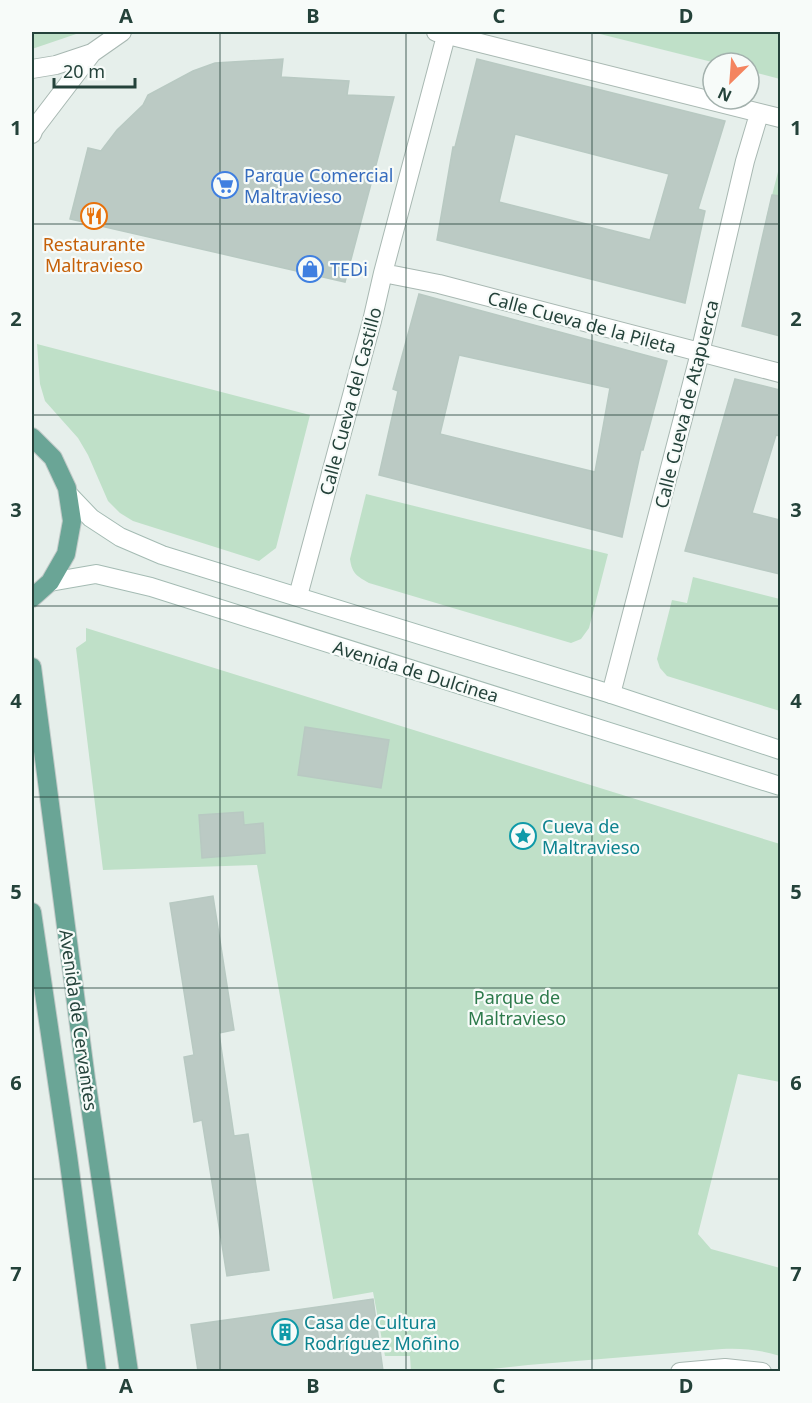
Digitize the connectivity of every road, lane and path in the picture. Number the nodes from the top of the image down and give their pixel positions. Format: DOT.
graph roads {
  1 [pos="122,32"];
  2 [pos="443,33"];
  3 [pos="92,53"];
  4 [pos="32,69"];
  5 [pos="759,114"];
  6 [pos="780,118"];
  7 [pos="32,134"];
  8 [pos="383,273"];
  9 [pos="700,353"];
  10 [pos="780,373"];
  11 [pos="32,437"];
  12 [pos="69,495"];
  13 [pos="50,582"];
  14 [pos="298,596"];
  15 [pos="32,598"];
  16 [pos="32,667"];
  17 [pos="611,694"];
  18 [pos="780,750"];
  19 [pos="780,786"];
  20 [pos="32,912"];
  21 [pos="97,1371"];
  22 [pos="129,1371"];
  23 [pos="680,1371"];
  24 [pos="762,1371"];
  1 -- 3 [label="street"];
  2 -- 5 [label="street"];
  2 -- 8 [label="street, Calle Cueva del Castillo"];
  3 -- 4 [label="street"];
  3 -- 7 [label="street"];
  5 -- 6 [label="street"];
  5 -- 9 [label="street, Calle Cueva de Atapuerca"];
  8 -- 9 [label="street, Calle Cueva de la Pileta"];
  8 -- 14 [label="street, Calle Cueva del Castillo"];
  9 -- 10 [label="street, Calle Cueva de la Pileta"];
  9 -- 17 [label="street, Calle Cueva de Atapuerca"];
  11 -- 12 [label="main road"];
  12 -- 13 [label="main road"];
  12 -- 14 [label="street, Avenida de Dulcinea"];
  13 -- 15 [label="main road"];
  13 -- 19 [label="street, Avenida de Dulcinea"];
  14 -- 17 [label="street, Avenida de Dulcinea"];
  16 -- 22 [label="main road, Avenida de Cervantes"];
  17 -- 18 [label="street, Avenida de Dulcinea"];
  20 -- 21 [label="main road, Avenida de Cervantes"];
  23 -- 24 [label="street"];
}
